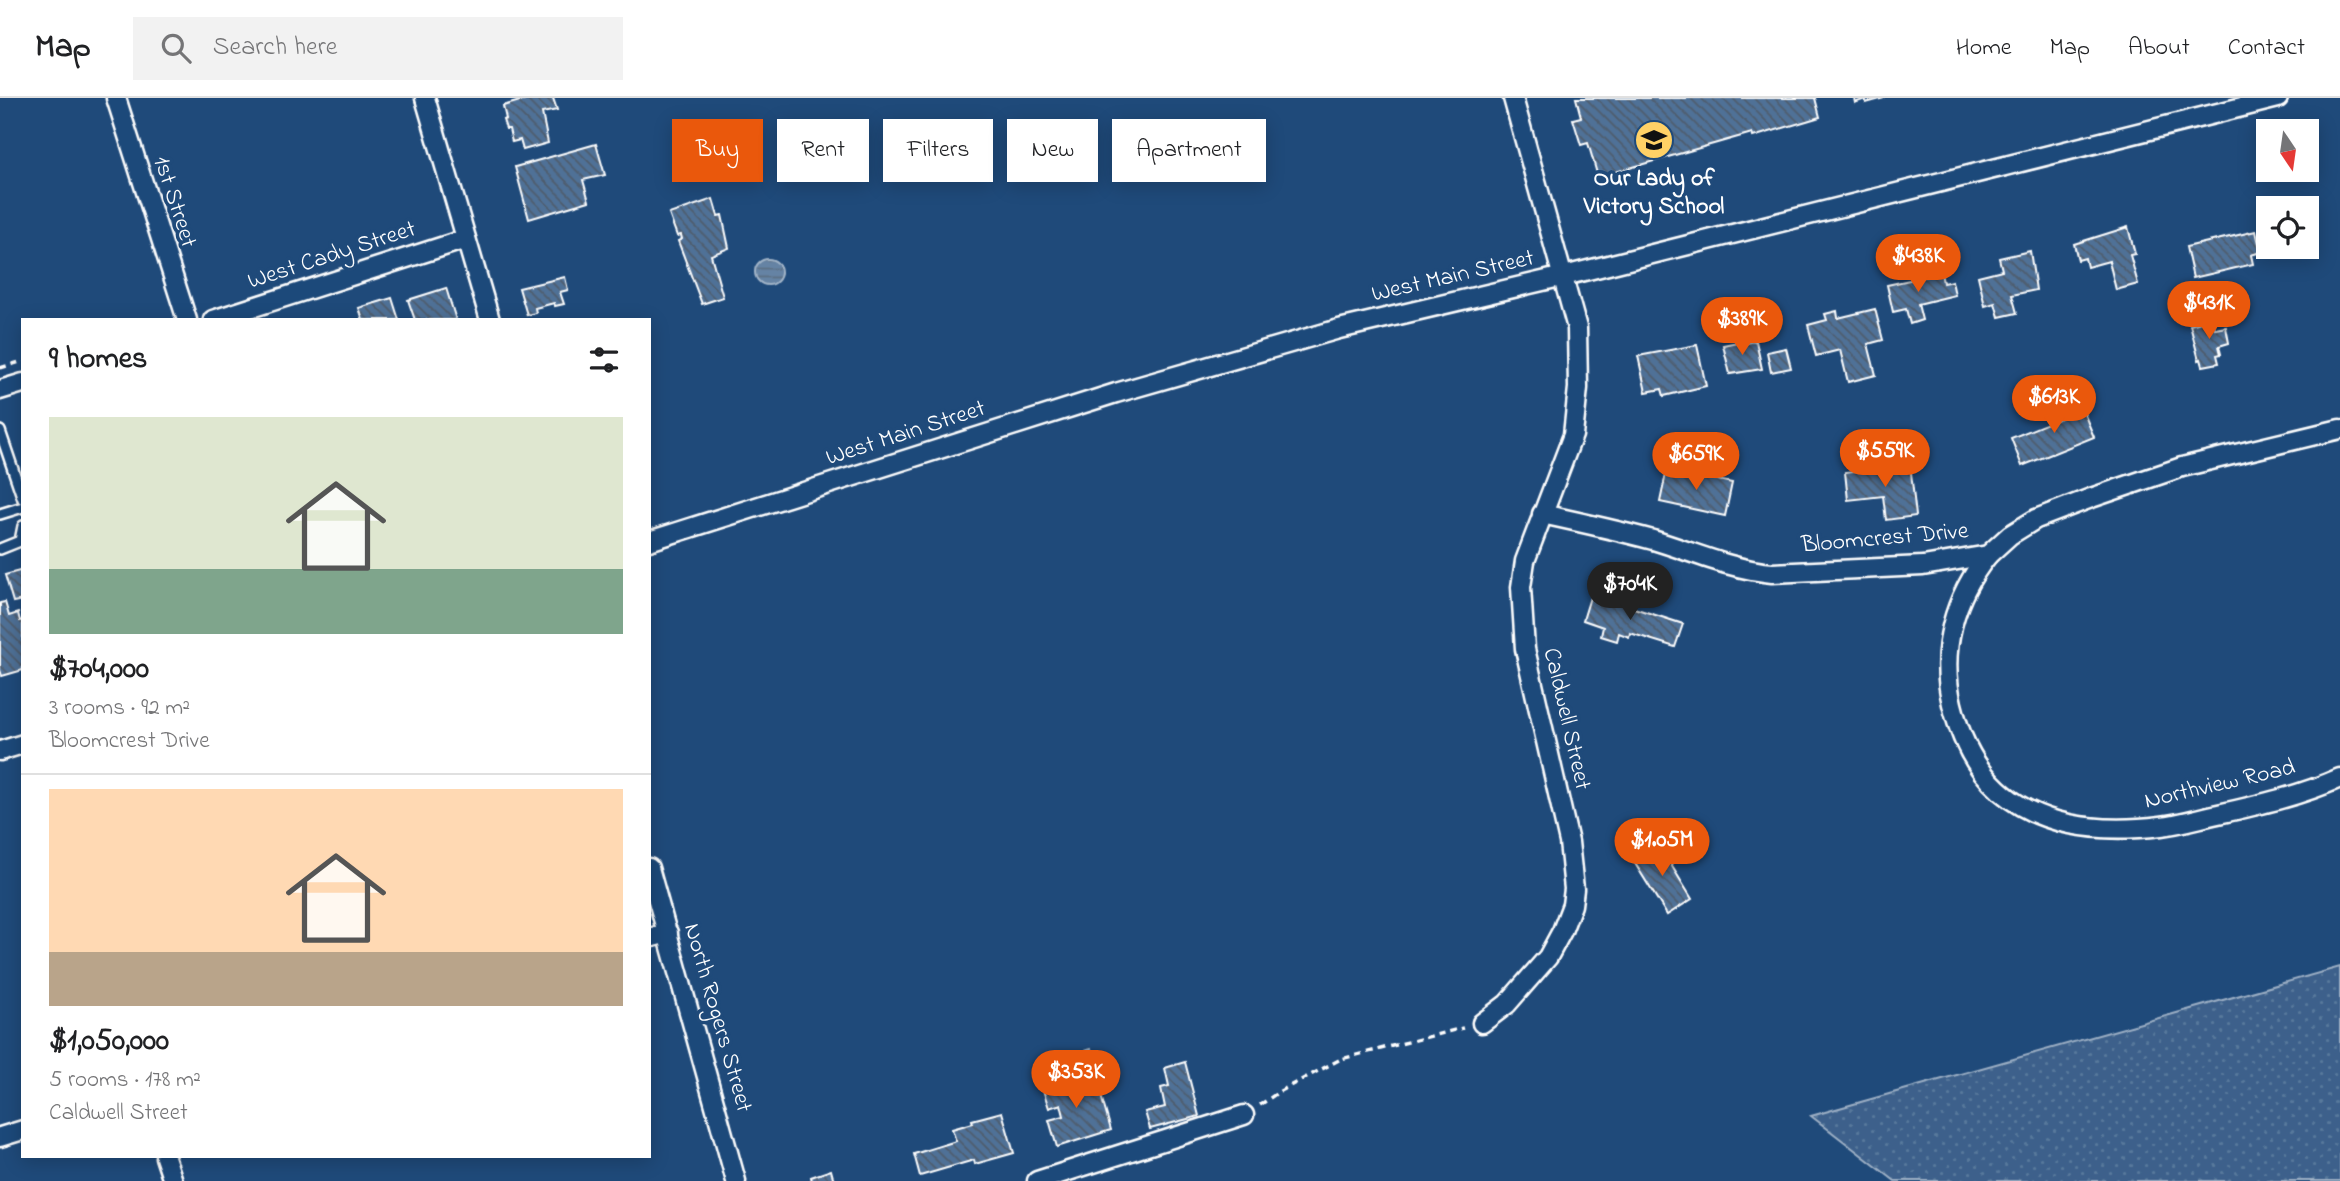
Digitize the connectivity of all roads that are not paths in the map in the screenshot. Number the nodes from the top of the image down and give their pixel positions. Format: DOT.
graph roads {
  1 [pos="116,98"];
  2 [pos="425,98"];
  3 [pos="1513,98"];
  4 [pos="2277,98"];
  5 [pos="466,239"];
  6 [pos="1564,276"];
  7 [pos="186,318"];
  8 [pos="219,318"];
  9 [pos="489,318"];
  10 [pos="21,384"];
  11 [pos="0,390"];
  12 [pos="2340,429"];
  13 [pos="0,432"];
  14 [pos="3,454"];
  15 [pos="21,494"];
  16 [pos="21,508"];
  17 [pos="0,514"];
  18 [pos="1542,514"];
  19 [pos="21,536"];
  20 [pos="651,540"];
  21 [pos="0,548"];
  22 [pos="1988,555"];
  23 [pos="21,745"];
  24 [pos="0,751"];
  25 [pos="2340,778"];
  26 [pos="651,875"];
  27 [pos="668,933"];
  28 [pos="651,937"];
  29 [pos="1482,1023"];
  30 [pos="1244,1115"];
  31 [pos="21,1131"];
  32 [pos="0,1137"];
  33 [pos="165,1158"];
  34 [pos="173,1181"];
  35 [pos="736,1181"];
  36 [pos="1037,1181"];
  1 -- 7 [label="street, 1st Street"];
  2 -- 5 [label="street"];
  3 -- 6 [label="street, Caldwell Street"];
  4 -- 6 [label="street, West Main Street"];
  5 -- 8 [label="street, West Cady Street"];
  5 -- 9 [label="street"];
  6 -- 18 [label="street, Caldwell Street"];
  6 -- 20 [label="street, West Main Street"];
  10 -- 11 [label="street"];
  12 -- 22 [label="street, Bloomcrest Drive"];
  13 -- 14 [label="lane"];
  14 -- 15 [label="lane"];
  16 -- 17 [label="lane"];
  18 -- 22 [label="street, Bloomcrest Drive"];
  18 -- 29 [label="street, Caldwell Street"];
  19 -- 21 [label="lane"];
  22 -- 25 [label="street, Northview Road"];
  23 -- 24 [label="street"];
  26 -- 27 [label="street, North Rogers Street"];
  27 -- 28 [label="street"];
  27 -- 35 [label="street, North Rogers Street"];
  30 -- 36 [label="street"];
  31 -- 32 [label="street"];
  33 -- 34 [label="street"];
}
